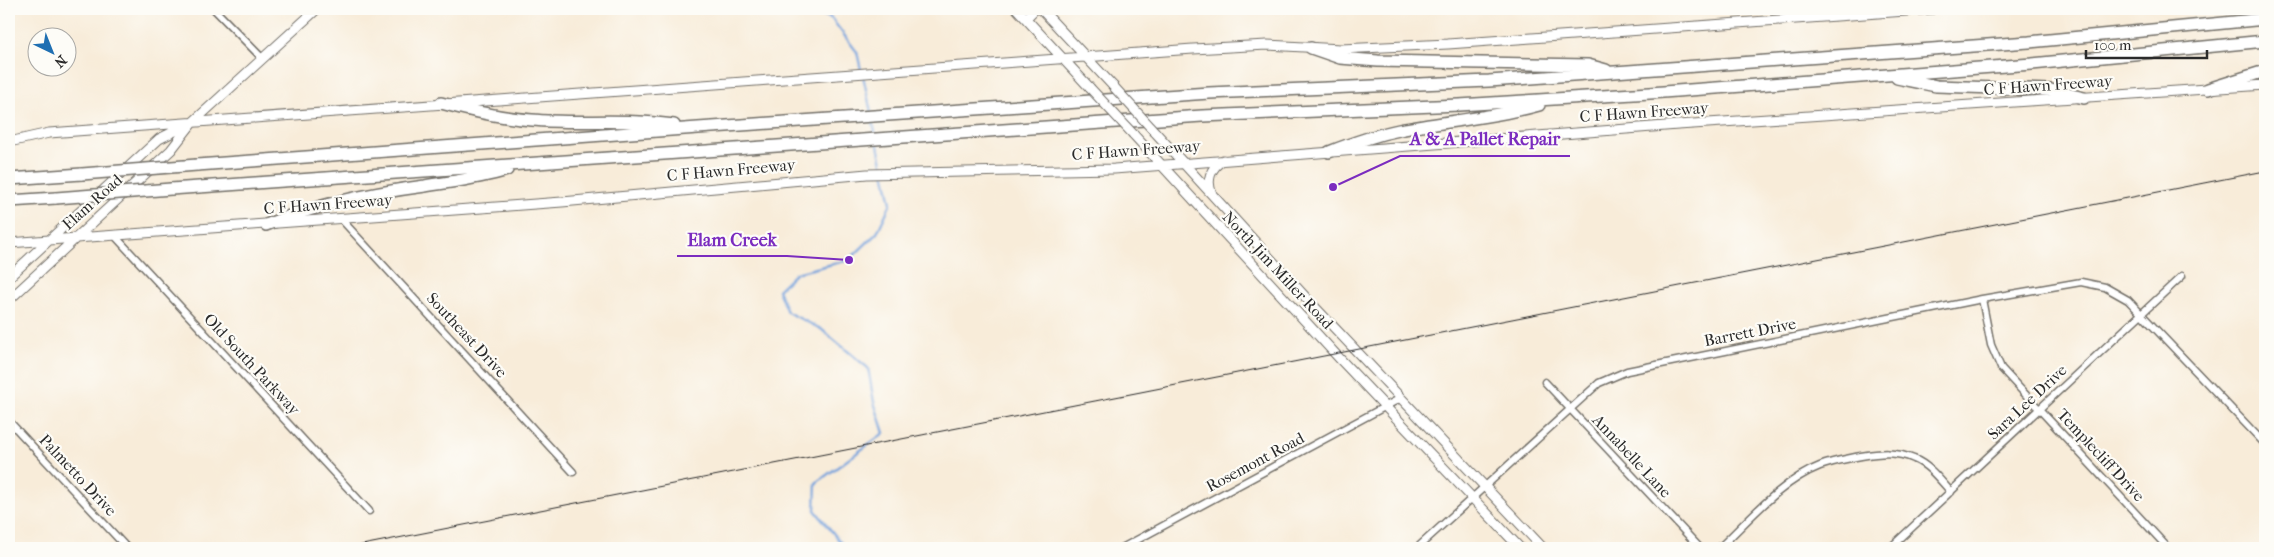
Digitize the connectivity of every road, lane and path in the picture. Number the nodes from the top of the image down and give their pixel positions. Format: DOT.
graph roads {
  1 [pos="214,9"];
  2 [pos="317,9"];
  3 [pos="1017,9"];
  4 [pos="1034,9"];
  5 [pos="1041,9"];
  6 [pos="1932,9"];
  7 [pos="1026,18"];
  8 [pos="2265,19"];
  9 [pos="2265,41"];
  10 [pos="1311,48"];
  11 [pos="262,58"];
  12 [pos="1087,58"];
  13 [pos="1064,59"];
  14 [pos="2265,71"];
  15 [pos="1615,72"];
  16 [pos="1881,75"];
  17 [pos="2265,85"];
  18 [pos="2208,89"];
  19 [pos="2084,98"];
  20 [pos="1562,99"];
  21 [pos="441,103"];
  22 [pos="192,123"];
  23 [pos="698,128"];
  24 [pos="9,142"];
  25 [pos="1329,152"];
  26 [pos="1223,160"];
  27 [pos="1183,163"];
  28 [pos="529,164"];
  29 [pos="1162,165"];
  30 [pos="9,179"];
  31 [pos="9,201"];
  32 [pos="1219,204"];
  33 [pos="341,219"];
  34 [pos="266,225"];
  35 [pos="115,236"];
  36 [pos="75,238"];
  37 [pos="48,240"];
  38 [pos="9,243"];
  39 [pos="2182,276"];
  40 [pos="9,277"];
  41 [pos="1982,299"];
  42 [pos="9,300"];
  43 [pos="2141,314"];
  44 [pos="1545,382"];
  45 [pos="1401,398"];
  46 [pos="1386,406"];
  47 [pos="1569,409"];
  48 [pos="2040,409"];
  49 [pos="9,421"];
  50 [pos="2265,444"];
  51 [pos="573,472"];
  52 [pos="1484,485"];
  53 [pos="1951,492"];
  54 [pos="1472,497"];
  55 [pos="369,511"];
  56 [pos="126,548"];
  57 [pos="1122,548"];
  58 [pos="1417,548"];
  59 [pos="1520,548"];
  60 [pos="1543,548"];
  61 [pos="1700,548"];
  62 [pos="1719,548"];
  63 [pos="1890,548"];
  64 [pos="2168,548"];
  1 -- 11 [label="street"];
  2 -- 11 [label="main road, Elam Road"];
  3 -- 7 [label="main road, North Jim Miller Road"];
  4 -- 7 [label="main road"];
  5 -- 12 [label="main road, North Jim Miller Road"];
  6 -- 10 [label="main road"];
  7 -- 13 [label="main road, North Jim Miller Road"];
  8 -- 15 [label="highway"];
  9 -- 16 [label="highway, C F Hawn Freeway"];
  10 -- 12 [label="main road"];
  10 -- 15 [label="highway"];
  11 -- 22 [label="main road, Elam Road"];
  12 -- 13 [label="main road"];
  12 -- 27 [label="main road, North Jim Miller Road, bridge"];
  13 -- 21 [label="main road"];
  13 -- 29 [label="main road, North Jim Miller Road, bridge"];
  14 -- 18 [label="highway"];
  15 -- 23 [label="highway"];
  16 -- 19 [label="highway"];
  16 -- 20 [label="highway, C F Hawn Freeway"];
  17 -- 18 [label="main road, C F Hawn Freeway"];
  18 -- 19 [label="main road, C F Hawn Freeway"];
  19 -- 25 [label="main road, C F Hawn Freeway"];
  20 -- 25 [label="highway"];
  20 -- 28 [label="highway, C F Hawn Freeway"];
  21 -- 22 [label="main road"];
  21 -- 23 [label="highway"];
  22 -- 24 [label="main road"];
  22 -- 36 [label="main road, Elam Road"];
  22 -- 37 [label="main road, Elam Road"];
  23 -- 30 [label="highway, bridge"];
  25 -- 26 [label="main road, C F Hawn Freeway"];
  26 -- 27 [label="main road, C F Hawn Freeway"];
  26 -- 32 [label="main road"];
  27 -- 29 [label="main road, C F Hawn Freeway"];
  27 -- 32 [label="main road, North Jim Miller Road"];
  28 -- 31 [label="highway, C F Hawn Freeway, bridge"];
  28 -- 34 [label="highway"];
  29 -- 33 [label="main road, C F Hawn Freeway"];
  29 -- 46 [label="main road, North Jim Miller Road"];
  32 -- 45 [label="main road, North Jim Miller Road"];
  33 -- 34 [label="main road, C F Hawn Freeway"];
  33 -- 51 [label="street, Southeast Drive"];
  34 -- 35 [label="main road, C F Hawn Freeway"];
  35 -- 36 [label="main road, C F Hawn Freeway"];
  35 -- 55 [label="street, Old South Parkway"];
  36 -- 37 [label="main road, C F Hawn Freeway"];
  36 -- 42 [label="main road, Elam Road"];
  37 -- 38 [label="main road, C F Hawn Freeway"];
  37 -- 40 [label="main road, Elam Road"];
  39 -- 43 [label="street, Sara Lee Drive"];
  41 -- 43 [label="street, Barrett Drive"];
  41 -- 47 [label="street, Barrett Drive"];
  41 -- 48 [label="street, Templecliff Drive"];
  43 -- 48 [label="street, Sara Lee Drive"];
  43 -- 50 [label="street, Barrett Drive"];
  44 -- 47 [label="street, Annabelle Lane"];
  45 -- 46 [label="street, Rosemont Road"];
  45 -- 52 [label="main road, North Jim Miller Road"];
  46 -- 54 [label="main road, North Jim Miller Road"];
  46 -- 57 [label="street, Rosemont Road"];
  47 -- 52 [label="street, Barrett Drive"];
  47 -- 61 [label="street, Annabelle Lane"];
  48 -- 53 [label="street, Sara Lee Drive"];
  48 -- 64 [label="street, Templecliff Drive"];
  49 -- 56 [label="street, Palmetto Drive"];
  52 -- 54 [label="street, Barrett Drive"];
  52 -- 60 [label="main road, North Jim Miller Road"];
  53 -- 62 [label="street"];
  53 -- 63 [label="street, Sara Lee Drive"];
  54 -- 58 [label="street, Barrett Drive"];
  54 -- 59 [label="main road, North Jim Miller Road"];
}
